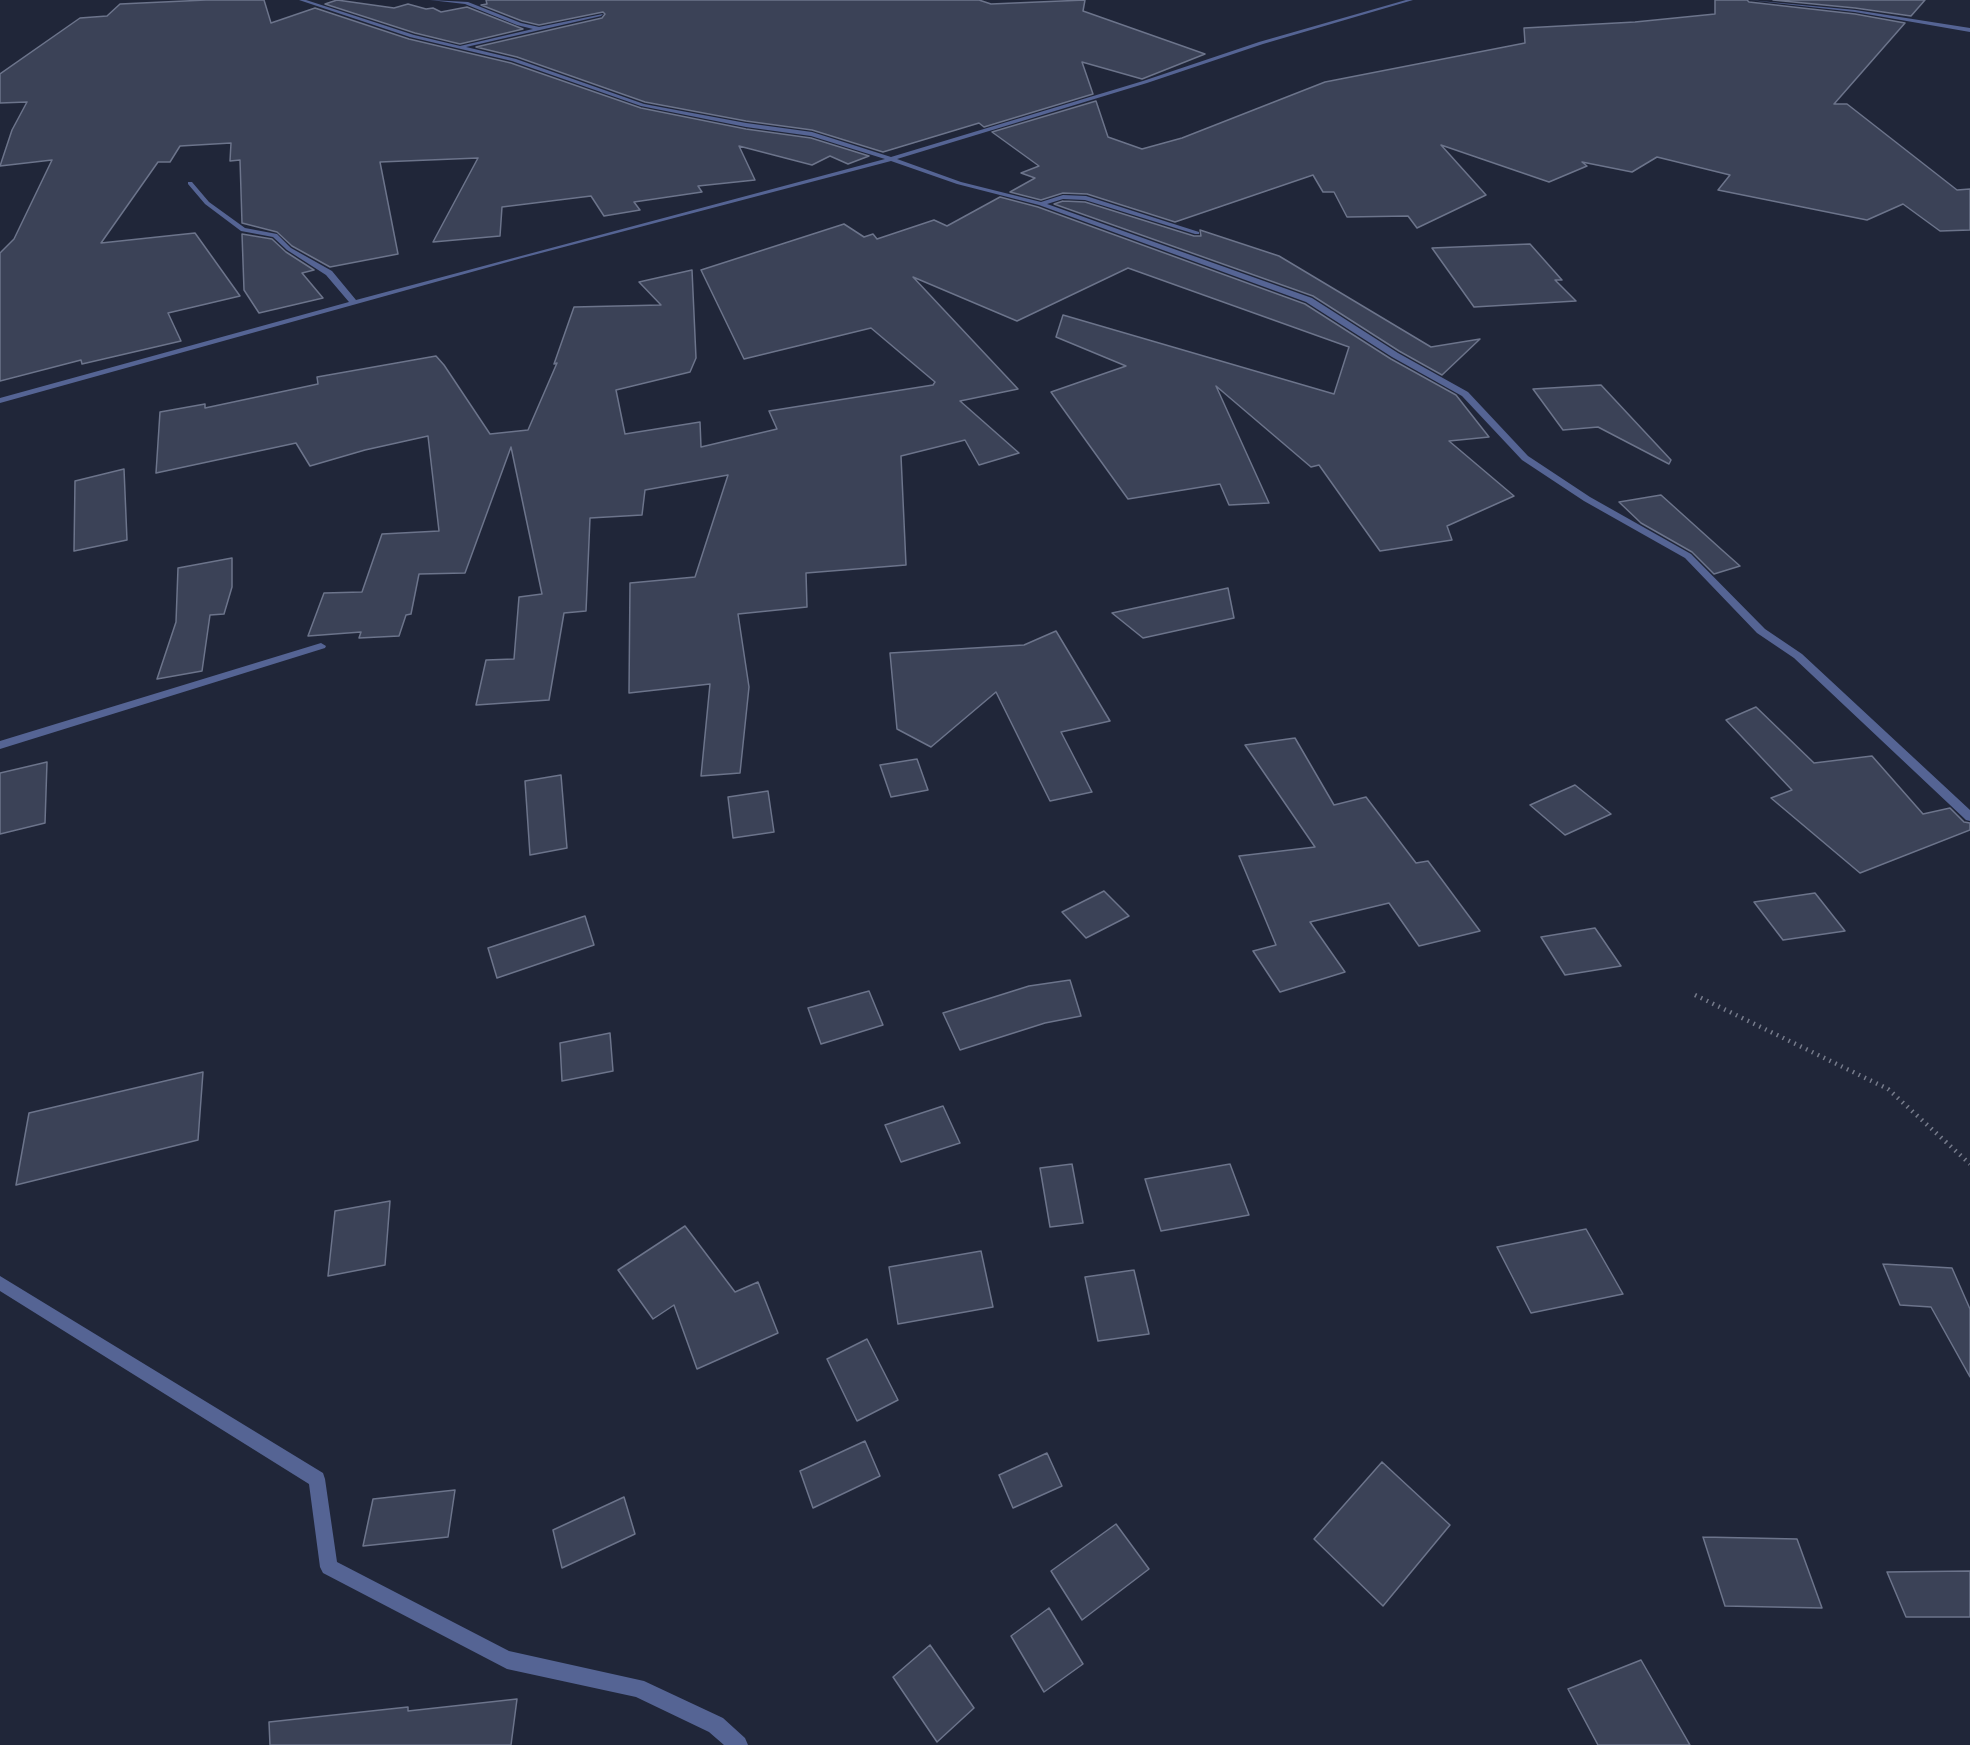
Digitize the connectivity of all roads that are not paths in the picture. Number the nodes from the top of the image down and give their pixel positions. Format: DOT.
graph roads {
  1 [pos="315,0"];
  2 [pos="432,0"];
  3 [pos="1411,0"];
  4 [pos="1638,0"];
  5 [pos="1658,0"];
  6 [pos="1751,0"];
  7 [pos="304,1"];
  8 [pos="601,15"];
  9 [pos="539,28"];
  10 [pos="1970,30"];
  11 [pos="462,46"];
  12 [pos="892,159"];
  13 [pos="190,183"];
  14 [pos="1041,204"];
  15 [pos="1197,233"];
  16 [pos="354,303"];
  17 [pos="0,401"];
  18 [pos="321,646"];
  19 [pos="0,745"];
  20 [pos="1970,817"];
  21 [pos="0,1283"];
  22 [pos="738,1745"];
  1 -- 7 [label="street"];
  2 -- 9 [label="street"];
  3 -- 12 [label="street"];
  4 -- 5 [label="street"];
  6 -- 10 [label="street"];
  7 -- 11 [label="street"];
  8 -- 9 [label="street"];
  9 -- 11 [label="street"];
  11 -- 12 [label="street"];
  12 -- 14 [label="street"];
  12 -- 16 [label="street"];
  13 -- 16 [label="street"];
  14 -- 15 [label="street"];
  14 -- 20 [label="street"];
  16 -- 17 [label="street"];
  18 -- 19 [label="street"];
  21 -- 22 [label="street"];
}
